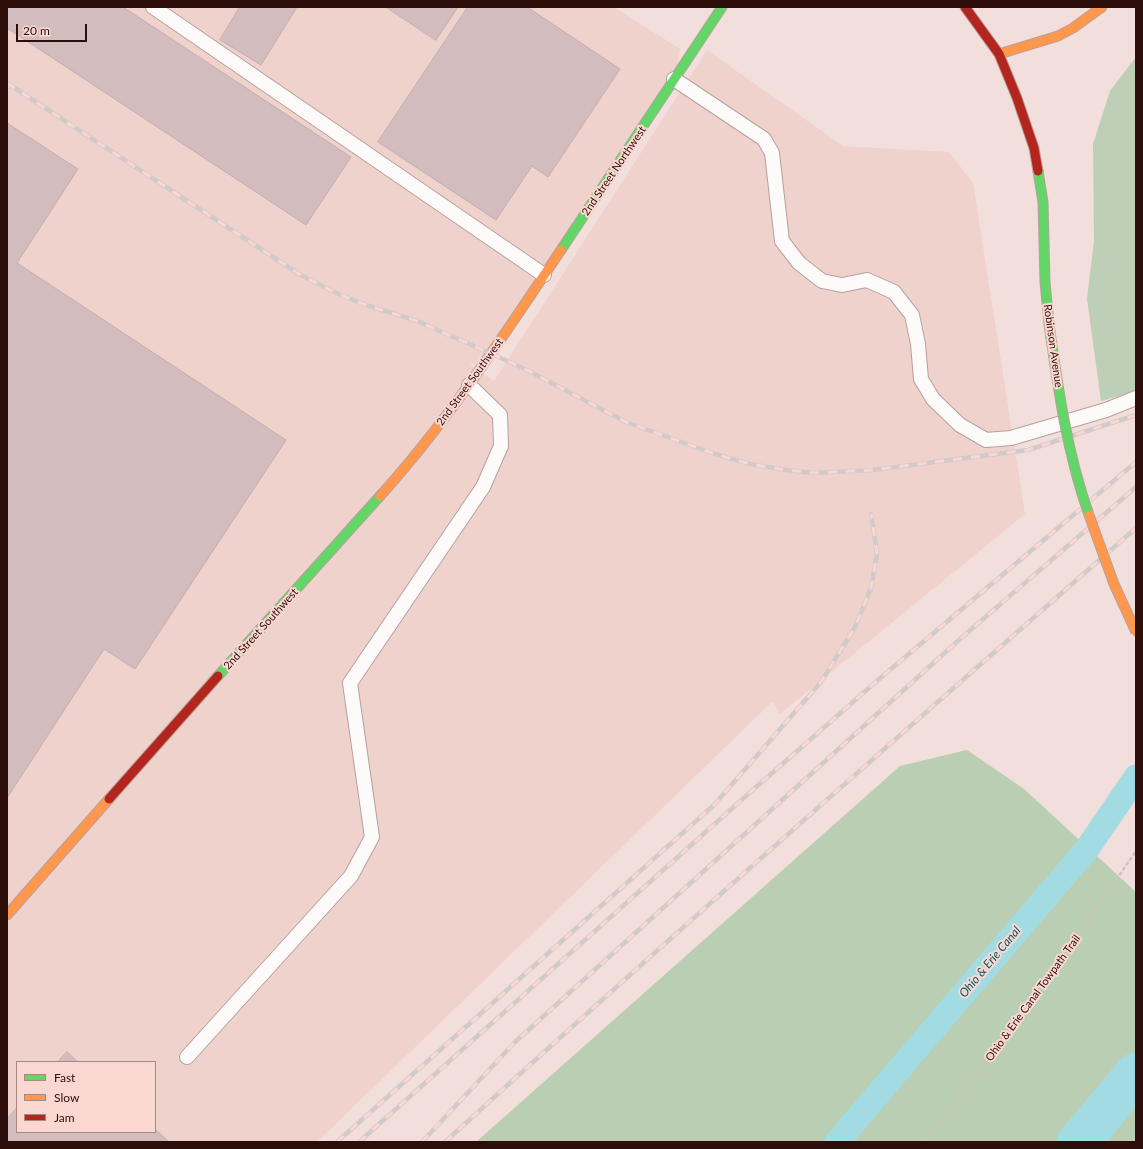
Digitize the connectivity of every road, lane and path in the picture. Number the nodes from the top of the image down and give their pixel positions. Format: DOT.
graph roads {
  1 [pos="153,7"];
  2 [pos="722,7"];
  3 [pos="965,7"];
  4 [pos="1102,7"];
  5 [pos="999,54"];
  6 [pos="674,79"];
  7 [pos="544,275"];
  8 [pos="504,334"];
  9 [pos="469,385"];
  10 [pos="1136,398"];
  11 [pos="1136,632"];
  12 [pos="1136,852"];
  13 [pos="7,915"];
  14 [pos="187,1057"];
  15 [pos="925,1142"];
  1 -- 7 [label="lane"];
  2 -- 6 [label="street, 2nd Street Northwest"];
  3 -- 5 [label="street, Robinson Avenue"];
  4 -- 5 [label="street"];
  5 -- 11 [label="street, Robinson Avenue, bridge"];
  6 -- 7 [label="street, 2nd Street Northwest"];
  6 -- 10 [label="lane"];
  7 -- 8 [label="street, 2nd Street Northwest"];
  8 -- 9 [label="street, 2nd Street Southwest"];
  9 -- 13 [label="street, 2nd Street Southwest"];
  9 -- 14 [label="lane"];
  12 -- 15 [label="path, Ohio & Erie Canal Towpath Trail"];
}
